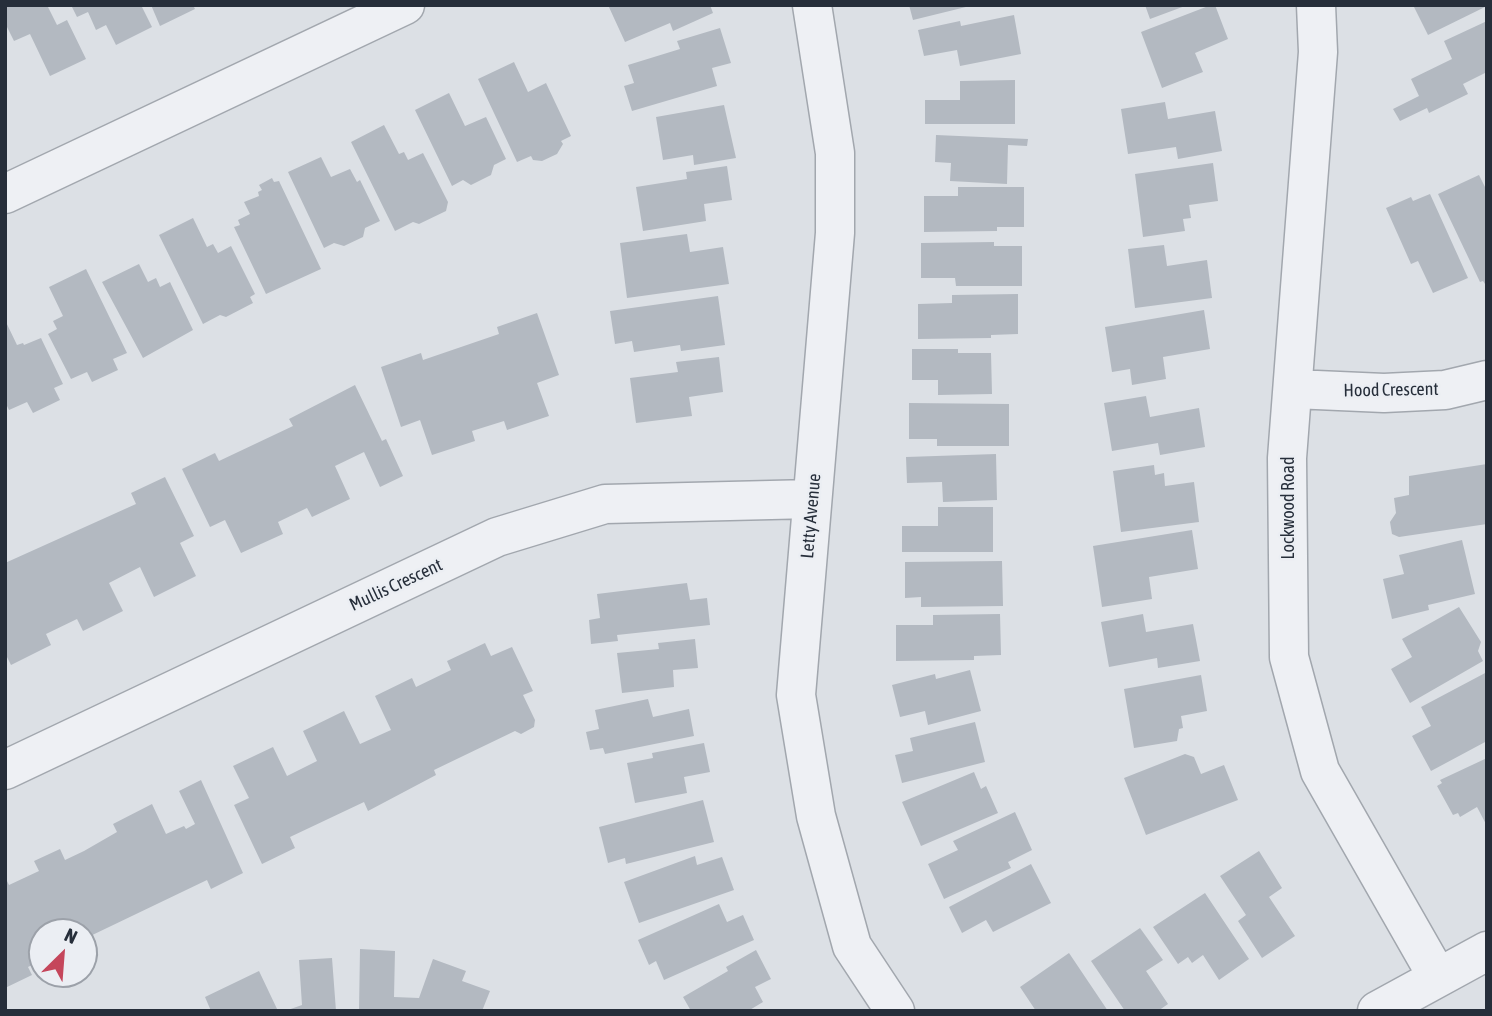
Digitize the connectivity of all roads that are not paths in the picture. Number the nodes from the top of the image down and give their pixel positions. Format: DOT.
graph roads {
  1 [pos="405,5"];
  2 [pos="812,5"];
  3 [pos="1316,5"];
  4 [pos="5,194"];
  5 [pos="1487,380"];
  6 [pos="1294,389"];
  7 [pos="812,499"];
  8 [pos="5,770"];
  9 [pos="1487,951"];
  10 [pos="1437,976"];
  11 [pos="895,1011"];
  12 [pos="1377,1011"];
  1 -- 4 [label="street"];
  2 -- 7 [label="street, Letty Avenue"];
  3 -- 6 [label="street, Lockwood Road"];
  5 -- 6 [label="street, Hood Crescent"];
  6 -- 10 [label="street, Lockwood Road"];
  7 -- 8 [label="street, Mullis Crescent"];
  7 -- 11 [label="street, Letty Avenue"];
  9 -- 10 [label="street"];
  10 -- 12 [label="street"];
}
